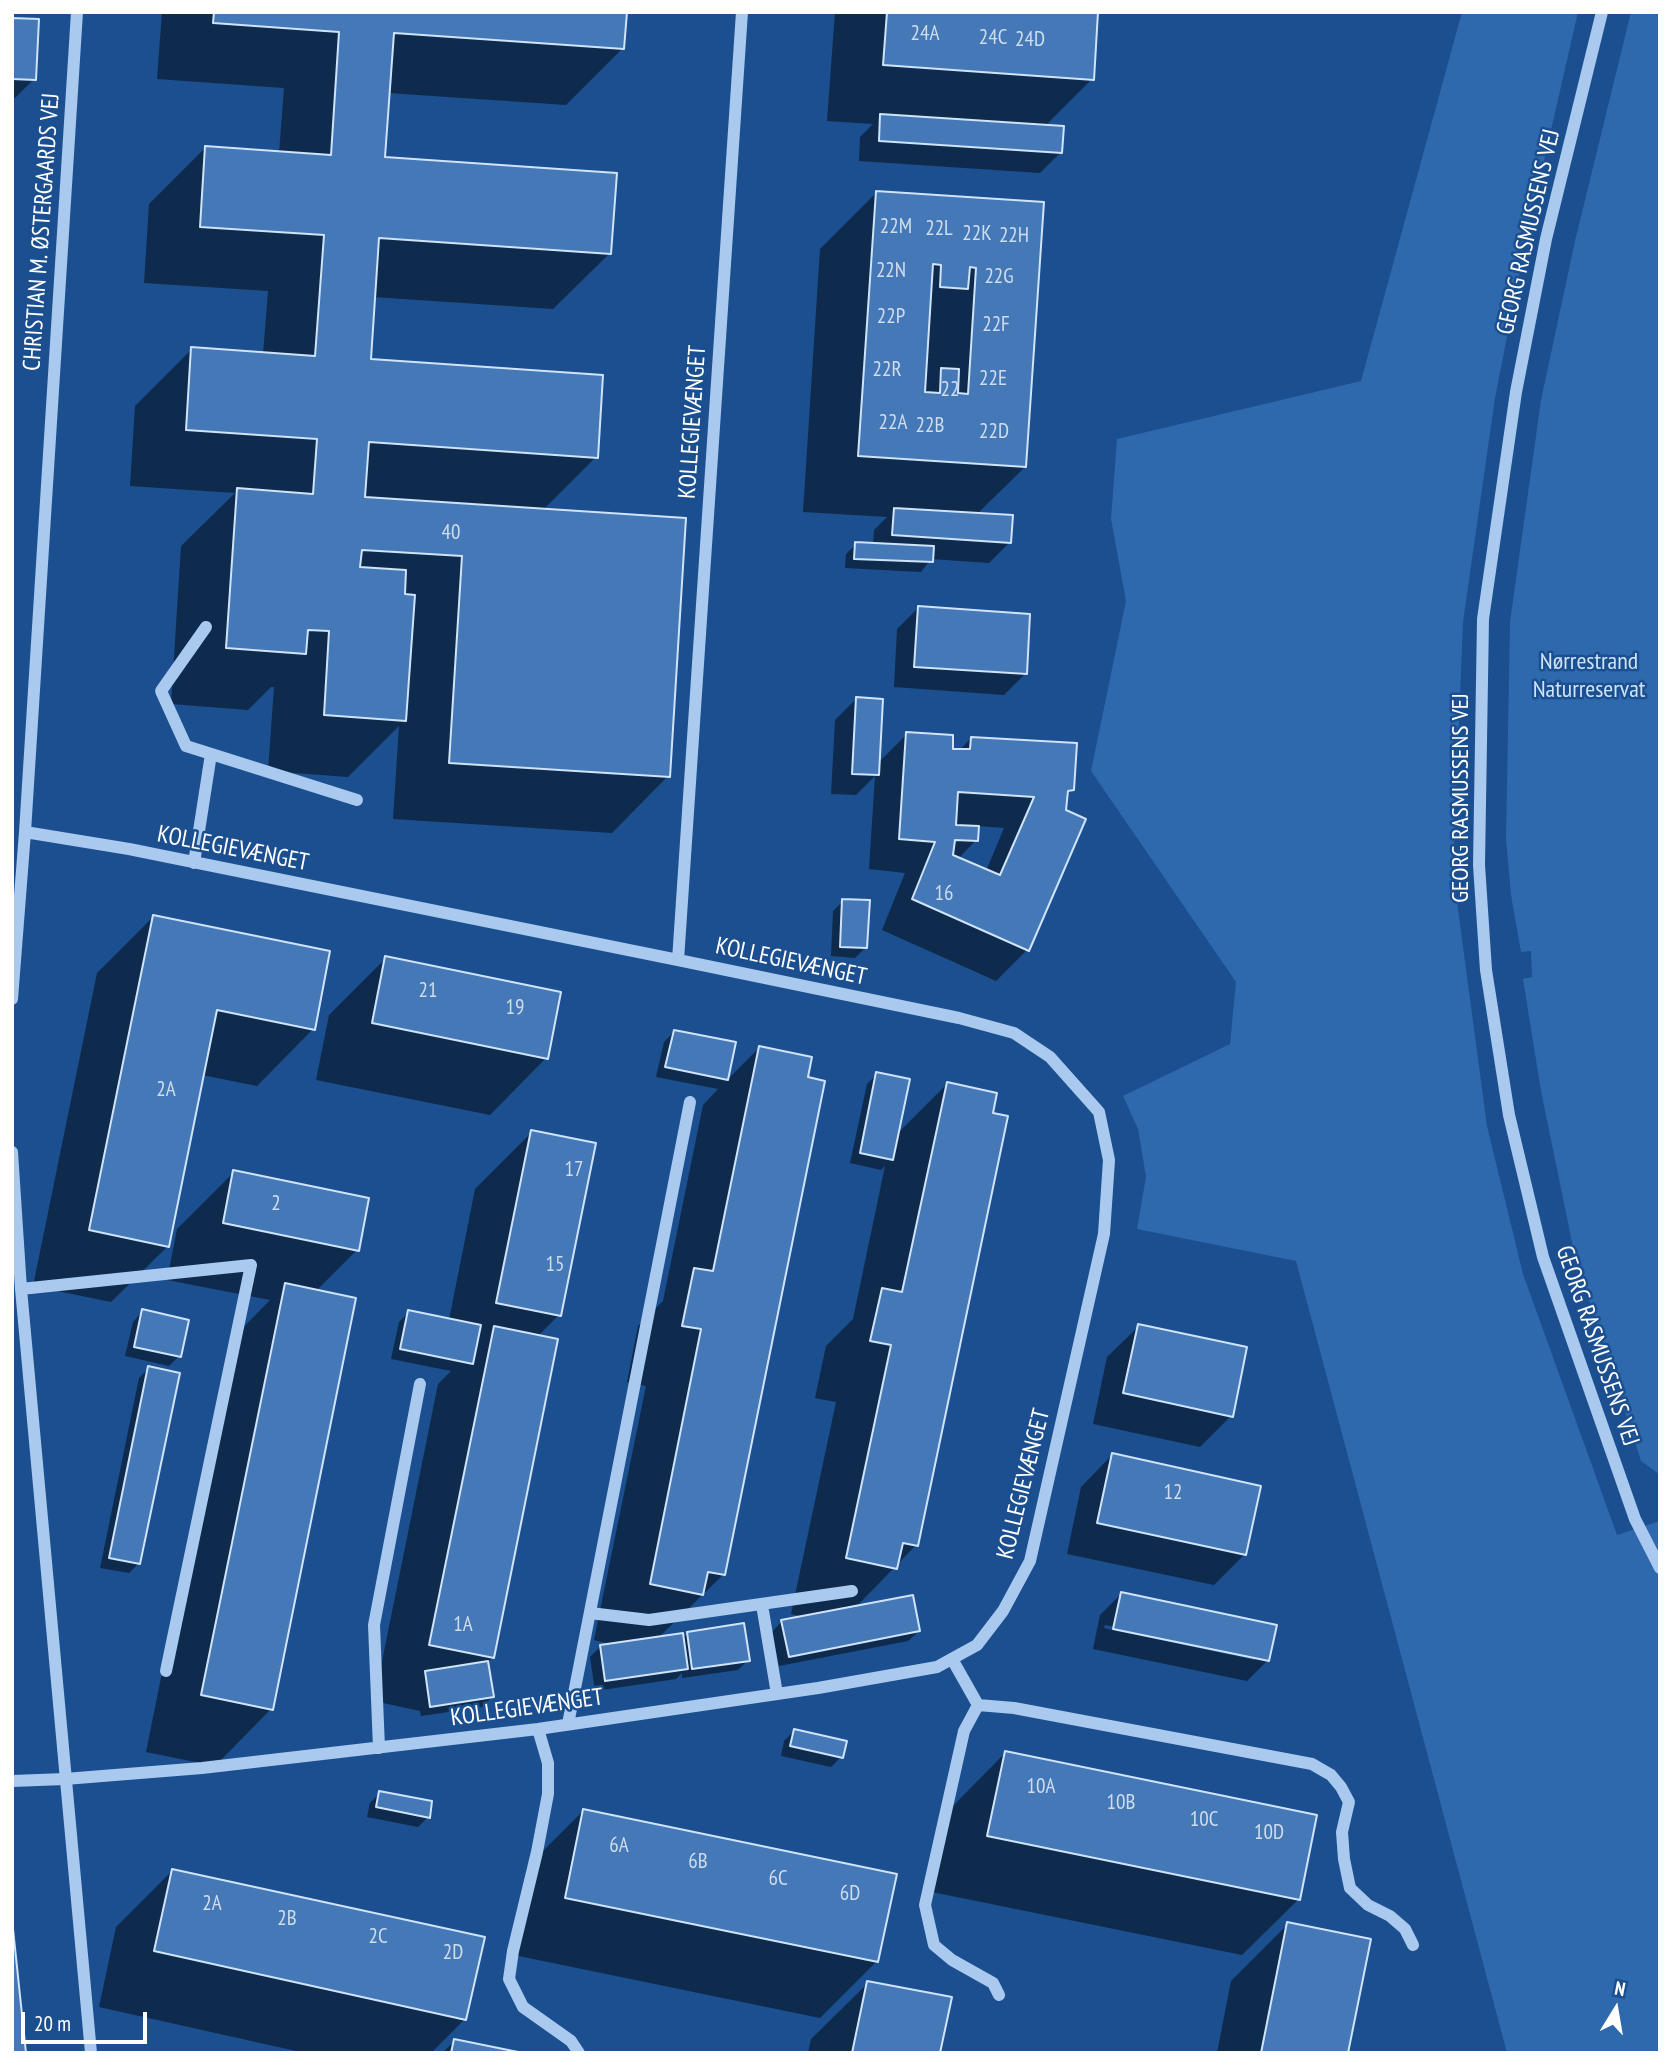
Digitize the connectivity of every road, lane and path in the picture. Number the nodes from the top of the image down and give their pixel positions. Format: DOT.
graph roads {
  1 [pos="77,12"];
  2 [pos="743,12"];
  3 [pos="1602,12"];
  4 [pos="206,627"];
  5 [pos="211,754"];
  6 [pos="357,800"];
  7 [pos="25,832"];
  8 [pos="194,863"];
  9 [pos="678,960"];
  10 [pos="12,999"];
  11 [pos="690,1102"];
  12 [pos="12,1152"];
  13 [pos="21,1289"];
  14 [pos="420,1384"];
  15 [pos="1660,1568"];
  16 [pos="852,1591"];
  17 [pos="762,1605"];
  18 [pos="590,1613"];
  19 [pos="952,1659"];
  20 [pos="166,1671"];
  21 [pos="778,1693"];
  22 [pos="978,1705"];
  23 [pos="568,1724"];
  24 [pos="538,1728"];
  25 [pos="379,1748"];
  26 [pos="65,1779"];
  27 [pos="12,1781"];
  28 [pos="1413,1945"];
  29 [pos="999,1995"];
  30 [pos="91,2053"];
  31 [pos="579,2053"];
  1 -- 7 [label="street, CHRISTIAN M. ØSTERGAARDS VEJ"];
  2 -- 9 [label="street, KOLLEGIEVÆNGET"];
  3 -- 15 [label="street, GEORG RASMUSSENS VEJ"];
  4 -- 5 [label="street"];
  5 -- 6 [label="street"];
  5 -- 8 [label="street"];
  7 -- 8 [label="street, KOLLEGIEVÆNGET"];
  7 -- 10 [label="street, CHRISTIAN M. ØSTERGAARDS VEJ"];
  8 -- 9 [label="street, KOLLEGIEVÆNGET"];
  9 -- 19 [label="street, KOLLEGIEVÆNGET"];
  11 -- 18 [label="street"];
  12 -- 13 [label="street"];
  13 -- 20 [label="street"];
  13 -- 26 [label="street"];
  14 -- 25 [label="street"];
  16 -- 17 [label="street"];
  17 -- 18 [label="street"];
  17 -- 21 [label="street"];
  18 -- 23 [label="street"];
  19 -- 21 [label="street, KOLLEGIEVÆNGET"];
  19 -- 22 [label="street"];
  21 -- 23 [label="street, KOLLEGIEVÆNGET"];
  22 -- 28 [label="street"];
  22 -- 29 [label="street"];
  23 -- 24 [label="street, KOLLEGIEVÆNGET"];
  24 -- 25 [label="street, KOLLEGIEVÆNGET"];
  24 -- 31 [label="street"];
  25 -- 26 [label="street, KOLLEGIEVÆNGET"];
  26 -- 27 [label="street"];
  26 -- 30 [label="street"];
}
